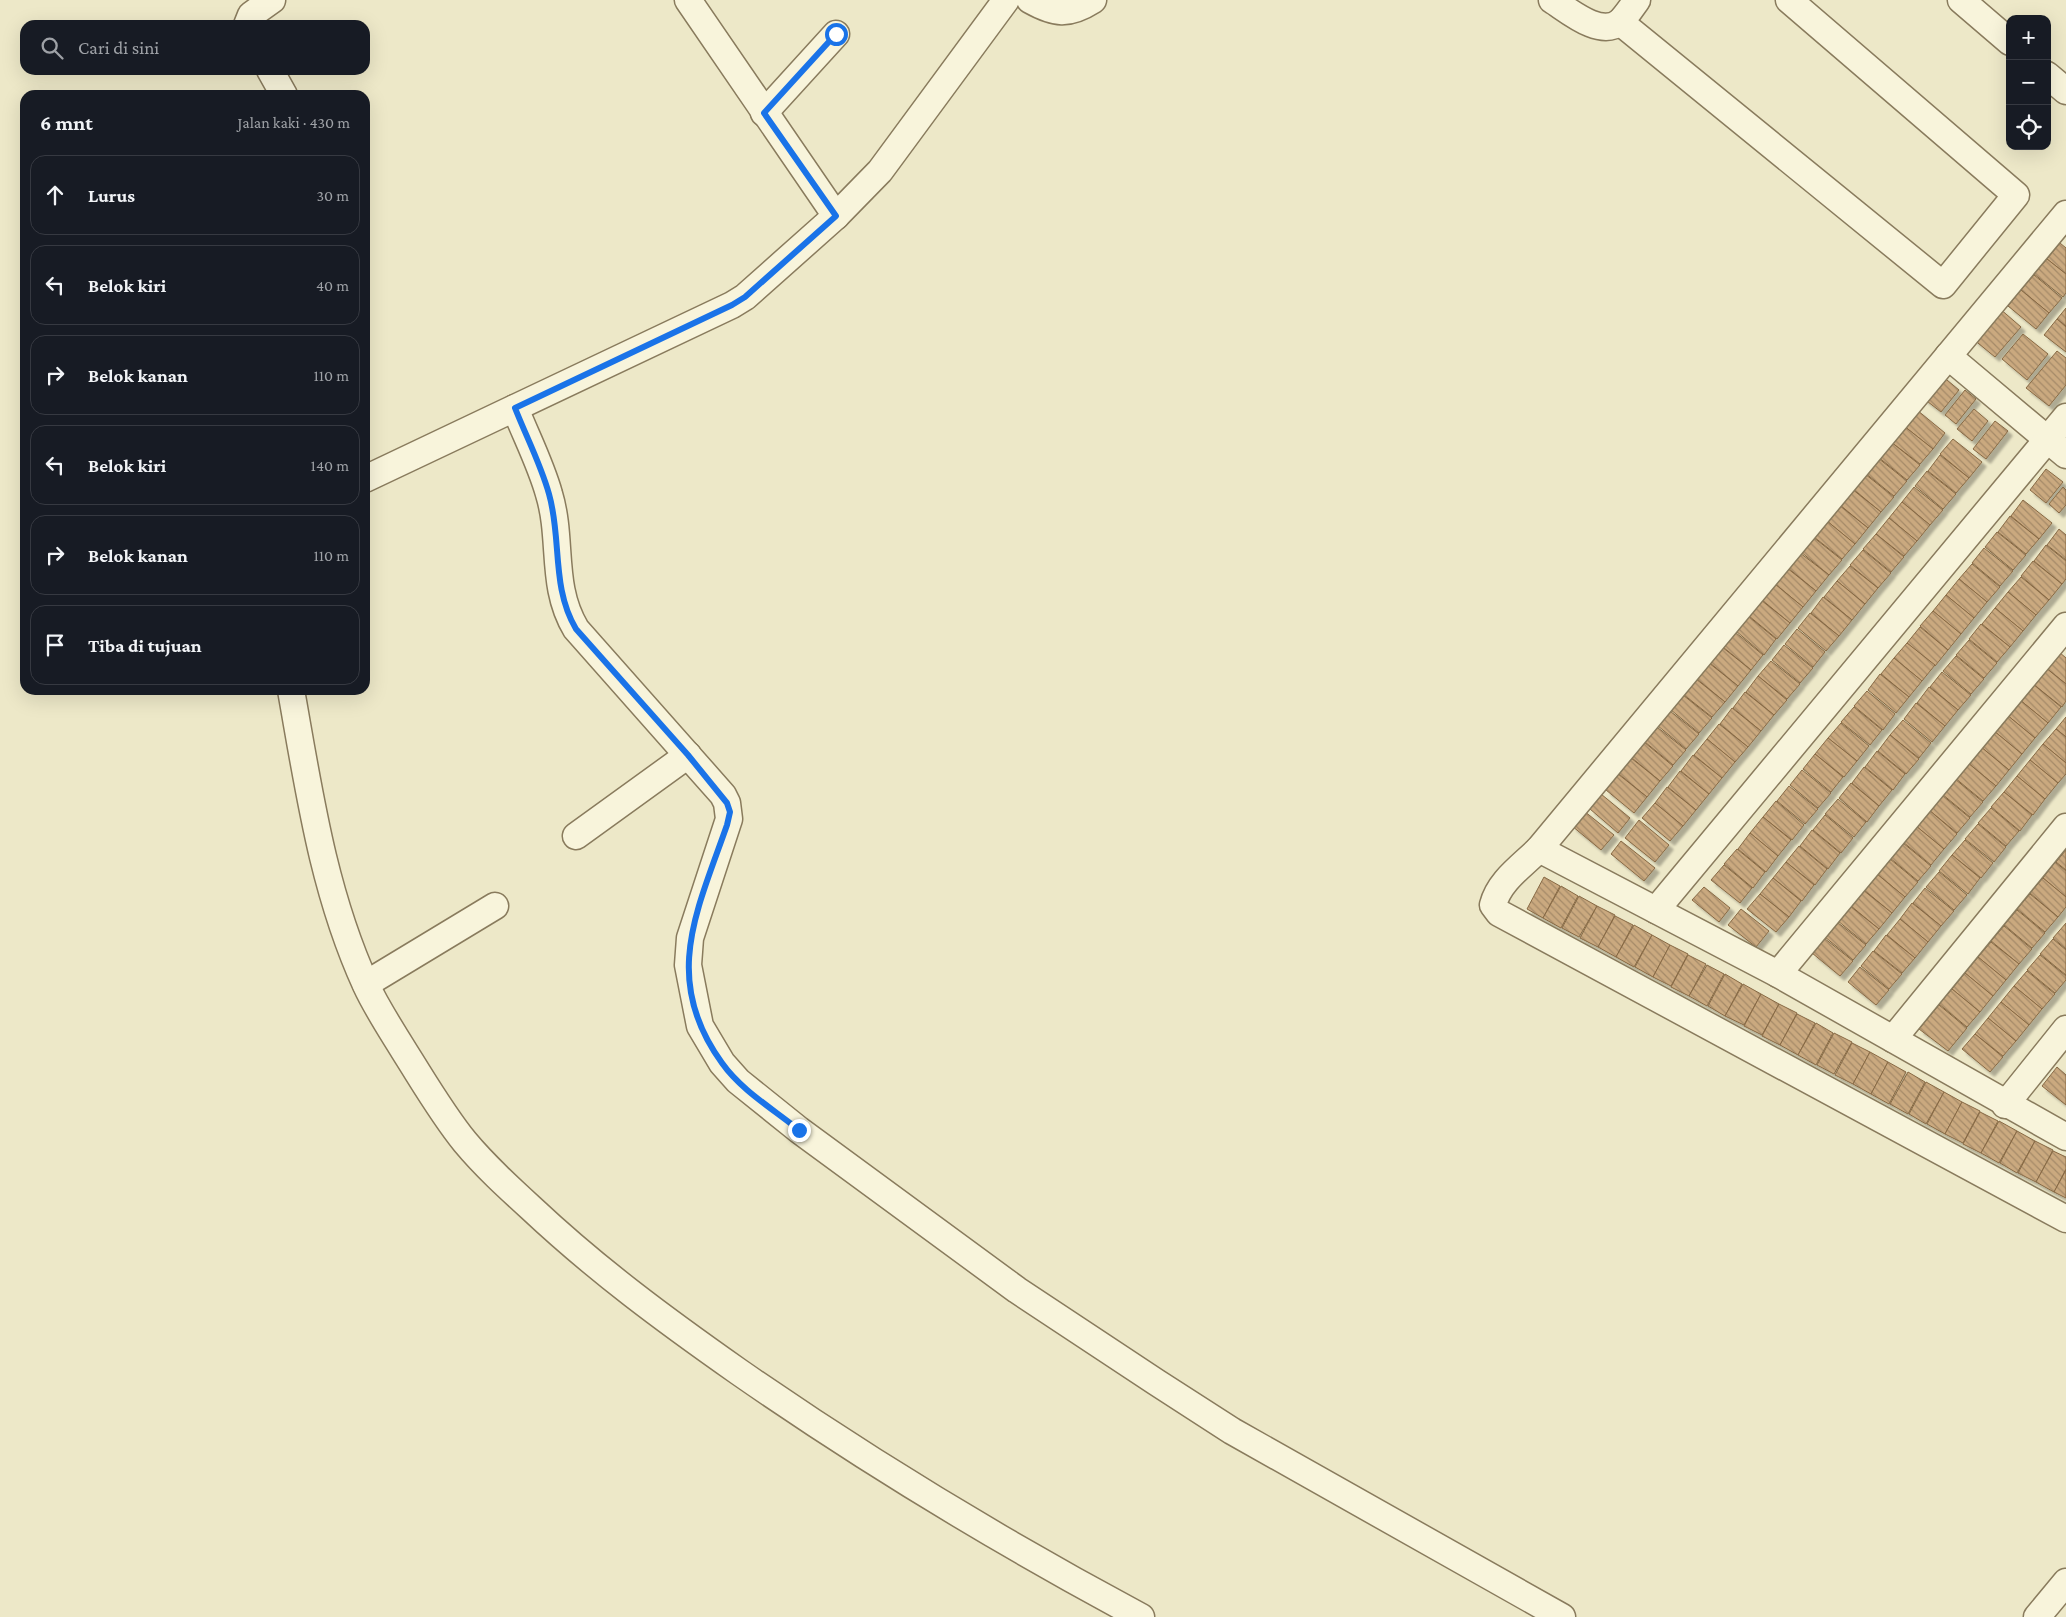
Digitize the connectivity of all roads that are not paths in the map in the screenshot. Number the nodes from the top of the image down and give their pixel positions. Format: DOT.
graph roads {
  1 [pos="272,0"];
  2 [pos="688,0"];
  3 [pos="1006,0"];
  4 [pos="1030,0"];
  5 [pos="1093,0"];
  6 [pos="1552,0"];
  7 [pos="1637,0"];
  8 [pos="1789,0"];
  9 [pos="1961,0"];
  10 [pos="1616,11"];
  11 [pos="249,20"];
  12 [pos="836,34"];
  13 [pos="2006,39"];
  14 [pos="273,75"];
  15 [pos="2051,78"];
  16 [pos="281,90"];
  17 [pos="2066,91"];
  18 [pos="764,113"];
  19 [pos="2066,214"];
  20 [pos="836,216"];
  21 [pos="1948,356"];
  22 [pos="515,408"];
  23 [pos="2066,417"];
  24 [pos="2057,447"];
  25 [pos="370,477"];
  26 [pos="2066,626"];
  27 [pos="292,695"];
  28 [pos="688,755"];
  29 [pos="2066,827"];
  30 [pos="576,836"];
  31 [pos="1539,849"];
  32 [pos="495,906"];
  33 [pos="1656,910"];
  34 [pos="1778,974"];
  35 [pos="366,984"];
  36 [pos="2066,1029"];
  37 [pos="1894,1040"];
  38 [pos="2005,1105"];
  39 [pos="2066,1137"];
  40 [pos="2066,1219"];
  41 [pos="2066,1582"];
  42 [pos="1142,1617"];
  43 [pos="1562,1617"];
  44 [pos="2038,1617"];
  1 -- 11 [label="street"];
  2 -- 18 [label="street"];
  3 -- 20 [label="street"];
  4 -- 5 [label="street"];
  6 -- 10 [label="street"];
  7 -- 10 [label="street"];
  8 -- 10 [label="street"];
  9 -- 13 [label="street"];
  12 -- 18 [label="street"];
  14 -- 16 [label="street"];
  15 -- 17 [label="street"];
  18 -- 20 [label="street"];
  19 -- 21 [label="street"];
  20 -- 22 [label="street"];
  21 -- 24 [label="street"];
  21 -- 31 [label="street"];
  22 -- 25 [label="street"];
  22 -- 28 [label="street"];
  23 -- 24 [label="street"];
  24 -- 33 [label="street"];
  26 -- 34 [label="street"];
  27 -- 35 [label="street"];
  28 -- 30 [label="street"];
  28 -- 43 [label="street"];
  29 -- 37 [label="street"];
  31 -- 33 [label="street"];
  31 -- 40 [label="street"];
  32 -- 35 [label="street"];
  33 -- 34 [label="street"];
  34 -- 37 [label="street"];
  35 -- 42 [label="street"];
  36 -- 38 [label="street"];
  37 -- 38 [label="street"];
  38 -- 39 [label="street"];
  41 -- 44 [label="street"];
}
